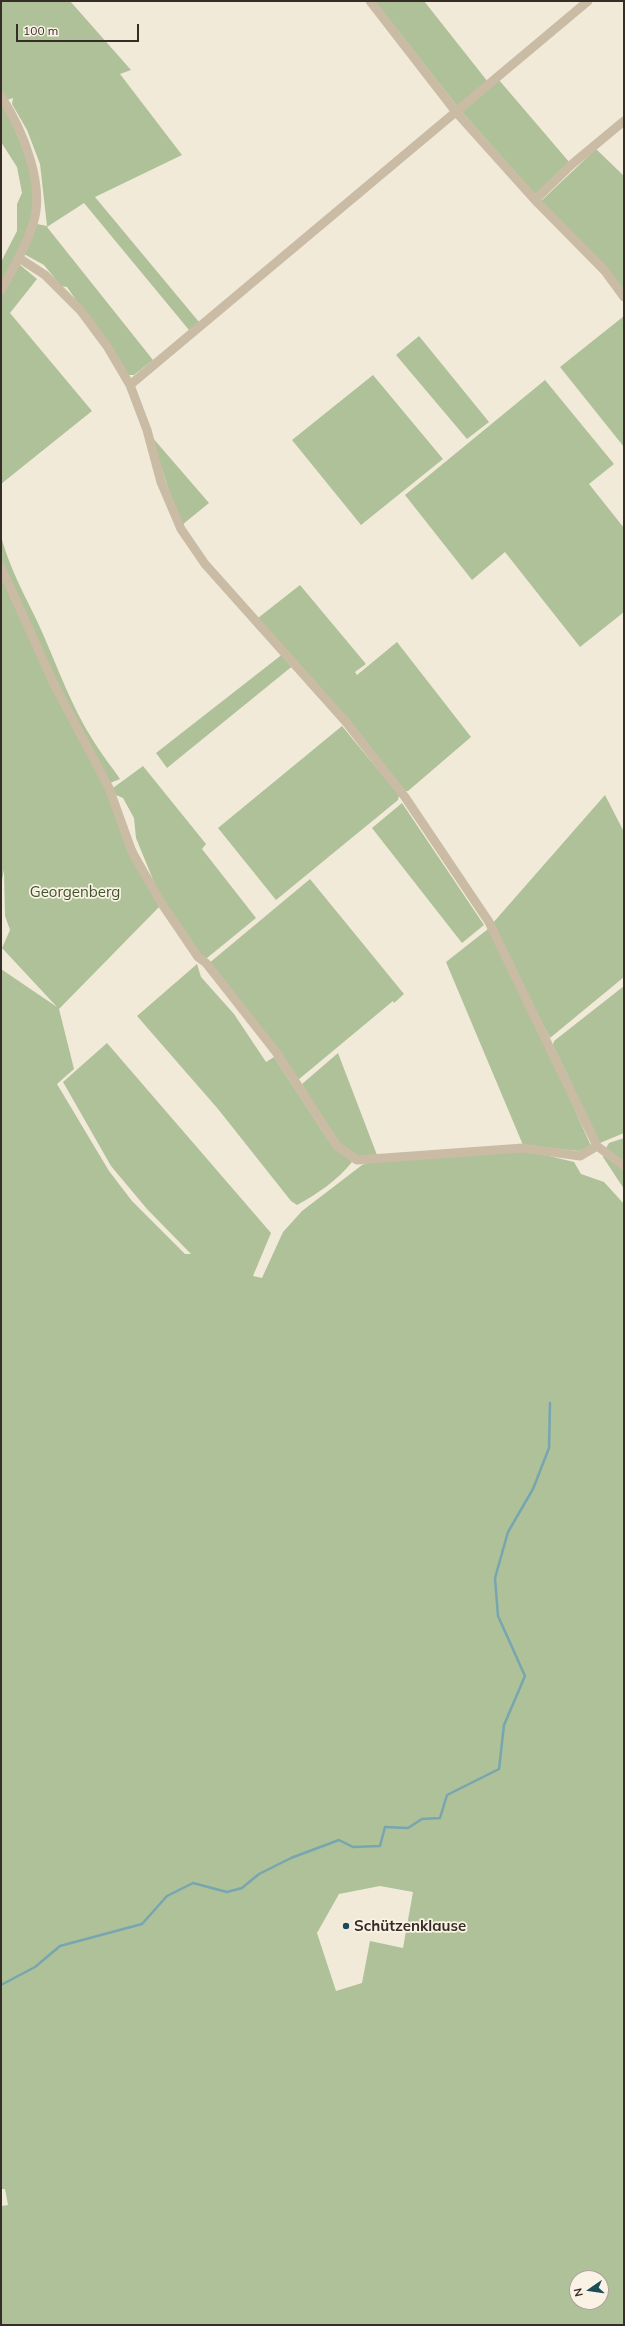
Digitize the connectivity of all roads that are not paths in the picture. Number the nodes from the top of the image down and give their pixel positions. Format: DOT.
graph roads {
  1 [pos="370,1"];
  2 [pos="588,1"];
  3 [pos="1,96"];
  4 [pos="456,112"];
  5 [pos="624,121"];
  6 [pos="535,200"];
  7 [pos="19,258"];
  8 [pos="1,290"];
  9 [pos="624,297"];
  10 [pos="130,385"];
  11 [pos="1,567"];
  12 [pos="597,1146"];
  13 [pos="624,1166"];
  1 -- 4 [label="street"];
  2 -- 4 [label="street"];
  3 -- 7 [label="street"];
  4 -- 6 [label="street"];
  4 -- 10 [label="street"];
  5 -- 6 [label="street"];
  6 -- 9 [label="street"];
  7 -- 8 [label="street"];
  7 -- 10 [label="street"];
  10 -- 12 [label="street"];
  11 -- 12 [label="street"];
  12 -- 13 [label="street"];
}
